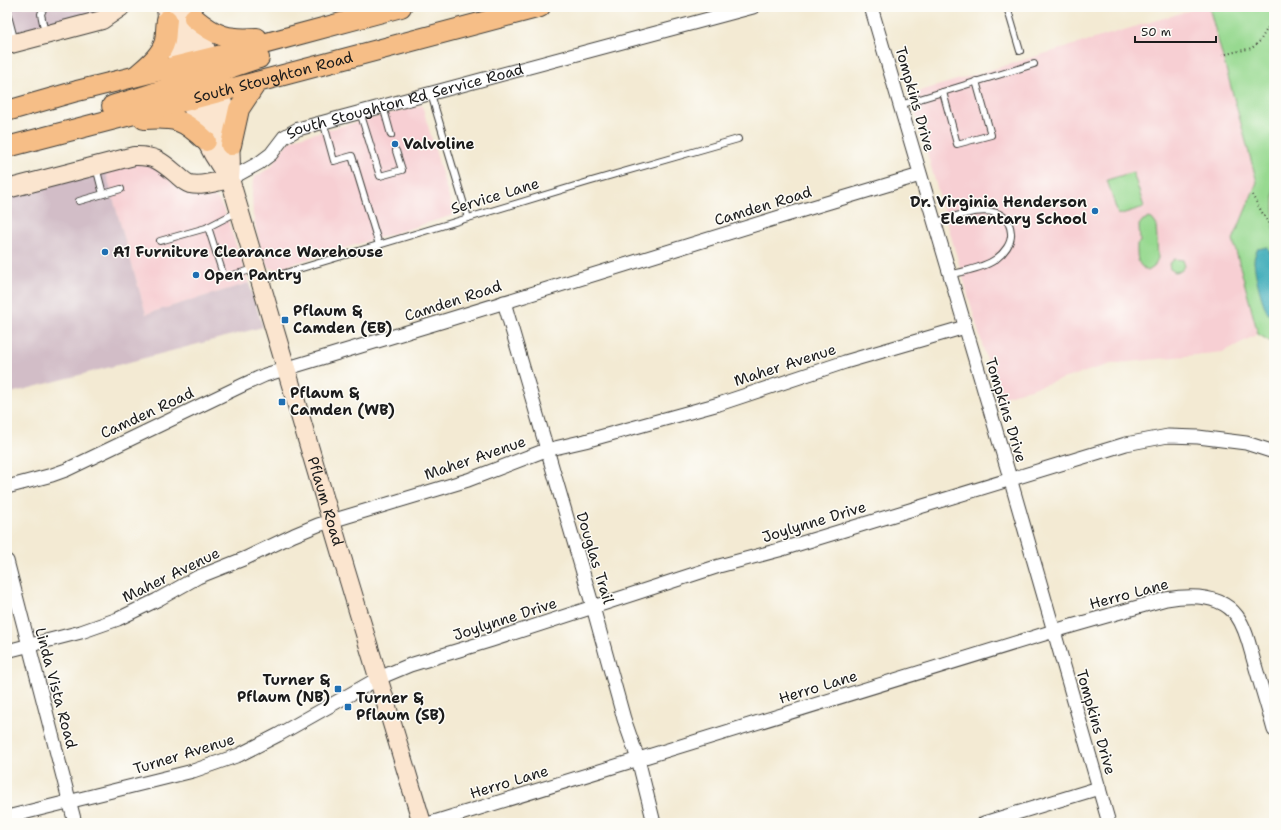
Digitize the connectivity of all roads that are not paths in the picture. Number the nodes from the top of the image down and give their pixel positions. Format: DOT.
graph roads {
  1 [pos="44,7"];
  2 [pos="120,7"];
  3 [pos="401,7"];
  4 [pos="540,7"];
  5 [pos="753,7"];
  6 [pos="1007,7"];
  7 [pos="874,8"];
  8 [pos="169,11"];
  9 [pos="7,12"];
  10 [pos="192,12"];
  11 [pos="380,12"];
  12 [pos="45,35"];
  13 [pos="272,41"];
  14 [pos="11,44"];
  15 [pos="1020,51"];
  16 [pos="1034,64"];
  17 [pos="134,76"];
  18 [pos="200,78"];
  19 [pos="976,81"];
  20 [pos="257,82"];
  21 [pos="943,92"];
  22 [pos="431,94"];
  23 [pos="900,105"];
  24 [pos="383,106"];
  25 [pos="7,111"];
  26 [pos="360,112"];
  27 [pos="124,116"];
  28 [pos="323,121"];
  29 [pos="391,135"];
  30 [pos="738,139"];
  31 [pos="206,141"];
  32 [pos="7,143"];
  33 [pos="231,145"];
  34 [pos="7,147"];
  35 [pos="396,152"];
  36 [pos="95,165"];
  37 [pos="920,175"];
  38 [pos="230,180"];
  39 [pos="7,189"];
  40 [pos="121,189"];
  41 [pos="103,194"];
  42 [pos="79,201"];
  43 [pos="240,211"];
  44 [pos="468,218"];
  45 [pos="934,223"];
  46 [pos="208,227"];
  47 [pos="160,241"];
  48 [pos="379,245"];
  49 [pos="258,275"];
  50 [pos="950,275"];
  51 [pos="504,302"];
  52 [pos="965,327"];
  53 [pos="286,368"];
  54 [pos="546,450"];
  55 [pos="1269,450"];
  56 [pos="1010,478"];
  57 [pos="7,487"];
  58 [pos="331,521"];
  59 [pos="7,561"];
  60 [pos="593,607"];
  61 [pos="1054,631"];
  62 [pos="29,646"];
  63 [pos="7,651"];
  64 [pos="379,678"];
  65 [pos="1274,730"];
  66 [pos="638,759"];
  67 [pos="1099,788"];
  68 [pos="69,801"];
  69 [pos="7,817"];
  70 [pos="75,823"];
  71 [pos="422,823"];
  72 [pos="431,823"];
  73 [pos="654,823"];
  74 [pos="984,823"];
  75 [pos="1109,823"];
  1 -- 12 [label="lane"];
  2 -- 12 [label="street"];
  3 -- 11 [label="main road, South Stoughton Road"];
  4 -- 20 [label="main road, South Stoughton Road"];
  5 -- 22 [label="street, South Stoughton Rd Service Road"];
  6 -- 15 [label="lane"];
  7 -- 23 [label="street, Tompkins Drive"];
  8 -- 17 [label="main road"];
  8 -- 18 [label="street, Pflaum Road"];
  9 -- 14 [label="lane"];
  10 -- 13 [label="main road"];
  10 -- 18 [label="street, Pflaum Road"];
  11 -- 13 [label="main road, South Stoughton Road"];
  11 -- 18 [label="main road"];
  12 -- 14 [label="street"];
  13 -- 18 [label="main road, South Stoughton Road"];
  16 -- 19 [label="lane"];
  17 -- 18 [label="main road, South Stoughton Road"];
  17 -- 25 [label="main road, South Stoughton Road"];
  18 -- 20 [label="main road, South Stoughton Road"];
  18 -- 27 [label="main road, South Stoughton Road"];
  18 -- 31 [label="street, Pflaum Road"];
  18 -- 32 [label="main road"];
  18 -- 33 [label="street, Pflaum Road"];
  18 -- 38 [label="street"];
  19 -- 21 [label="lane"];
  19 -- 21 [label="lane"];
  20 -- 33 [label="main road"];
  21 -- 23 [label="lane"];
  22 -- 24 [label="street, South Stoughton Rd Service Road"];
  22 -- 44 [label="lane"];
  23 -- 37 [label="street, Tompkins Drive"];
  24 -- 26 [label="street, South Stoughton Rd Service Road"];
  24 -- 29 [label="lane"];
  26 -- 28 [label="street, South Stoughton Rd Service Road"];
  26 -- 35 [label="lane"];
  27 -- 31 [label="main road"];
  27 -- 34 [label="main road, South Stoughton Road"];
  28 -- 38 [label="street, South Stoughton Rd Service Road"];
  28 -- 48 [label="lane"];
  30 -- 44 [label="lane, Service Lane"];
  31 -- 38 [label="street, Pflaum Road"];
  33 -- 38 [label="street, Pflaum Road"];
  36 -- 38 [label="street, South Stoughton Rd Service Road"];
  36 -- 39 [label="street, South Stoughton Rd Service Road"];
  36 -- 41 [label="lane"];
  37 -- 45 [label="street, Tompkins Drive"];
  37 -- 51 [label="street, Camden Road"];
  38 -- 43 [label="street, Pflaum Road"];
  40 -- 41 [label="lane"];
  41 -- 42 [label="lane"];
  43 -- 46 [label="lane"];
  43 -- 49 [label="street, Pflaum Road"];
  44 -- 48 [label="lane, Service Lane"];
  45 -- 50 [label="street, Tompkins Drive"];
  45 -- 50 [label="lane"];
  46 -- 47 [label="lane"];
  46 -- 49 [label="lane, Service Lane"];
  48 -- 49 [label="lane, Service Lane"];
  49 -- 53 [label="street, Pflaum Road"];
  50 -- 52 [label="street, Tompkins Drive"];
  51 -- 53 [label="street, Camden Road"];
  51 -- 54 [label="street, Douglas Trail"];
  52 -- 54 [label="street, Maher Avenue"];
  52 -- 56 [label="street, Tompkins Drive"];
  53 -- 57 [label="street, Camden Road"];
  53 -- 58 [label="street, Pflaum Road"];
  54 -- 58 [label="street, Maher Avenue"];
  54 -- 60 [label="street, Douglas Trail"];
  55 -- 56 [label="street, Joylynne Drive"];
  56 -- 60 [label="street, Joylynne Drive"];
  56 -- 61 [label="street, Tompkins Drive"];
  58 -- 62 [label="street, Maher Avenue"];
  58 -- 64 [label="street, Pflaum Road"];
  59 -- 62 [label="street, Linda Vista Road"];
  60 -- 64 [label="street, Joylynne Drive"];
  60 -- 66 [label="street, Douglas Trail"];
  61 -- 65 [label="street, Herro Lane"];
  61 -- 66 [label="street, Herro Lane"];
  61 -- 67 [label="street, Tompkins Drive"];
  62 -- 63 [label="street, Maher Avenue"];
  62 -- 68 [label="street, Linda Vista Road"];
  64 -- 68 [label="street, Turner Avenue"];
  64 -- 71 [label="street, Pflaum Road"];
  66 -- 72 [label="street, Herro Lane"];
  66 -- 73 [label="street, Douglas Trail"];
  67 -- 74 [label="street"];
  67 -- 75 [label="street, Tompkins Drive"];
  68 -- 69 [label="street, Turner Avenue"];
  68 -- 70 [label="street, Linda Vista Road"];
}
